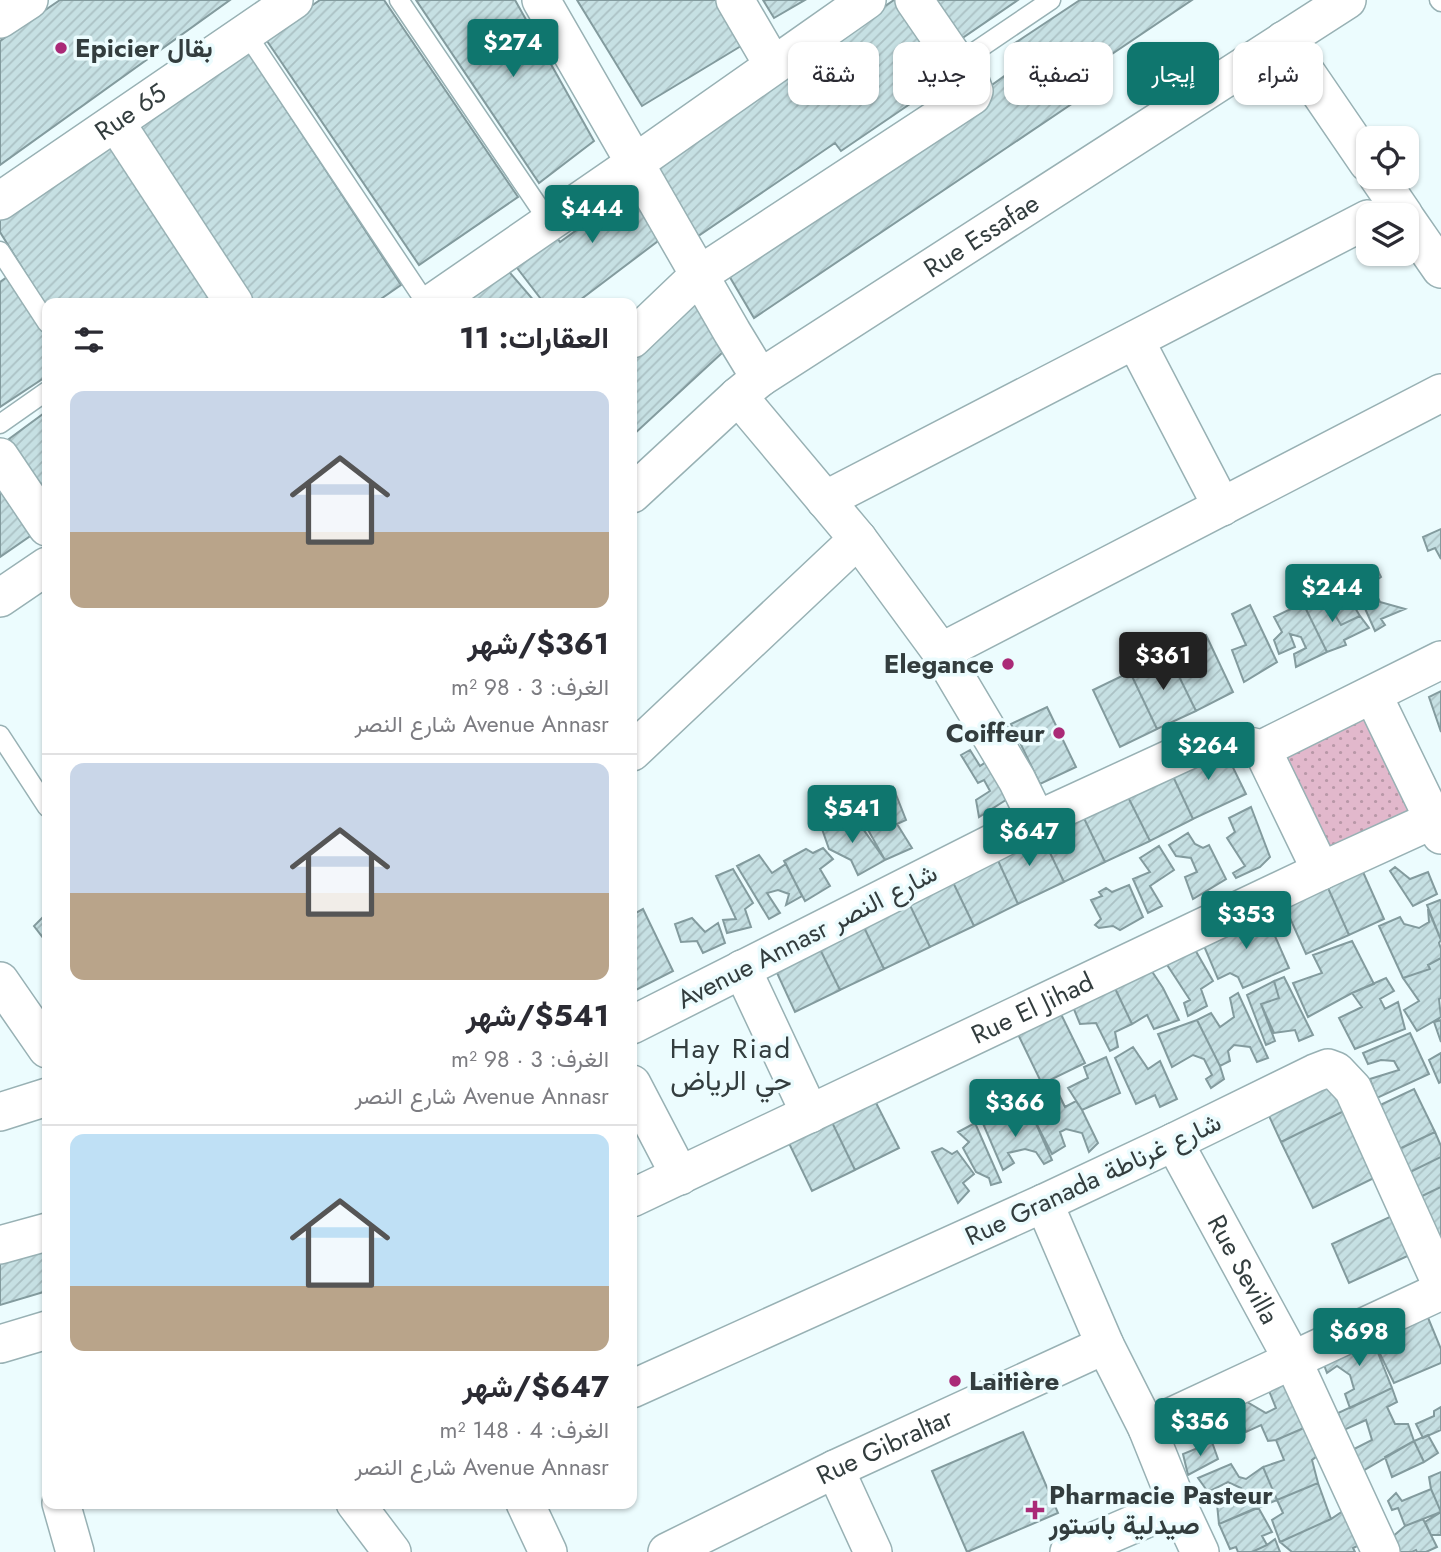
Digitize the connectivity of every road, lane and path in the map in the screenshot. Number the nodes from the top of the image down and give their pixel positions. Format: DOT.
graph roads {
  1 [pos="29,0"];
  2 [pos="294,0"];
  3 [pos="399,0"];
  4 [pos="541,0"];
  5 [pos="735,0"];
  6 [pos="867,0"];
  7 [pos="914,0"];
  8 [pos="1051,0"];
  9 [pos="1348,0"];
  10 [pos="0,19"];
  11 [pos="246,33"];
  12 [pos="1284,40"];
  13 [pos="943,42"];
  14 [pos="989,42"];
  15 [pos="773,65"];
  16 [pos="960,105"];
  17 [pos="116,123"];
  18 [pos="1356,145"];
  19 [pos="635,163"];
  20 [pos="0,201"];
  21 [pos="549,222"];
  22 [pos="1356,225"];
  23 [pos="1419,244"];
  24 [pos="0,251"];
  25 [pos="1441,270"];
  26 [pos="699,275"];
  27 [pos="231,298"];
  28 [pos="423,298"];
  29 [pos="439,298"];
  30 [pos="42,315"];
  31 [pos="637,334"];
  32 [pos="1135,340"];
  33 [pos="749,387"];
  34 [pos="1441,393"];
  35 [pos="42,395"];
  36 [pos="0,424"];
  37 [pos="0,457"];
  38 [pos="637,489"];
  39 [pos="825,500"];
  40 [pos="1222,507"];
  41 [pos="42,520"];
  42 [pos="858,539"];
  43 [pos="42,569"];
  44 [pos="0,598"];
  45 [pos="941,652"];
  46 [pos="1441,660"];
  47 [pos="1373,695"];
  48 [pos="0,735"];
  49 [pos="637,747"];
  50 [pos="1262,749"];
  51 [pos="42,799"];
  52 [pos="1037,821"];
  53 [pos="1437,827"];
  54 [pos="1321,871"];
  55 [pos="742,969"];
  56 [pos="1,986"];
  57 [pos="637,1022"];
  58 [pos="42,1039"];
  59 [pos="637,1094"];
  60 [pos="42,1099"];
  61 [pos="0,1112"];
  62 [pos="810,1114"];
  63 [pos="1174,1142"];
  64 [pos="680,1176"];
  65 [pos="637,1196"];
  66 [pos="1044,1203"];
  67 [pos="42,1233"];
  68 [pos="0,1245"];
  69 [pos="1441,1284"];
  70 [pos="1441,1291"];
  71 [pos="42,1331"];
  72 [pos="0,1344"];
  73 [pos="1105,1345"];
  74 [pos="1292,1359"];
  75 [pos="637,1387"];
  76 [pos="1147,1428"];
  77 [pos="835,1469"];
  78 [pos="1178,1505"];
  79 [pos="63,1509"];
  80 [pos="360,1509"];
  81 [pos="528,1509"];
  82 [pos="75,1552"];
  83 [pos="392,1552"];
  84 [pos="548,1552"];
  85 [pos="667,1552"];
  86 [pos="873,1552"];
  87 [pos="1069,1552"];
  88 [pos="1200,1552"];
  89 [pos="1381,1552"];
  1 -- 10 [label="street"];
  2 -- 11 [label="street, Rue 65"];
  3 -- 21 [label="lane"];
  4 -- 19 [label="street"];
  5 -- 15 [label="street"];
  6 -- 15 [label="street"];
  7 -- 13 [label="street"];
  8 -- 14 [label="lane"];
  9 -- 12 [label="street, Rue Essafae"];
  11 -- 17 [label="street, Rue 65"];
  11 -- 28 [label="lane"];
  12 -- 18 [label="street"];
  12 -- 33 [label="street, Rue Essafae"];
  15 -- 19 [label="street"];
  16 -- 26 [label="street"];
  17 -- 20 [label="street, Rue 65"];
  17 -- 27 [label="street"];
  19 -- 21 [label="street"];
  19 -- 26 [label="street"];
  21 -- 29 [label="street"];
  22 -- 32 [label="street"];
  23 -- 25 [label="street"];
  24 -- 30 [label="lane"];
  26 -- 31 [label="street"];
  26 -- 33 [label="street"];
  32 -- 39 [label="street"];
  32 -- 40 [label="street"];
  33 -- 38 [label="street, Rue Essafae"];
  33 -- 39 [label="street"];
  34 -- 40 [label="street"];
  35 -- 36 [label="lane"];
  37 -- 41 [label="street"];
  39 -- 42 [label="street"];
  40 -- 45 [label="street"];
  42 -- 45 [label="street"];
  42 -- 49 [label="street"];
  43 -- 44 [label="street"];
  45 -- 52 [label="street"];
  46 -- 47 [label="street"];
  47 -- 50 [label="street"];
  47 -- 53 [label="street"];
  48 -- 51 [label="lane"];
  50 -- 52 [label="street, Avenue Annasr شارع النصر"];
  50 -- 54 [label="street"];
  52 -- 55 [label="street, Avenue Annasr شارع النصر"];
  53 -- 54 [label="street, Rue El Jihad"];
  54 -- 62 [label="street, Rue El Jihad"];
  55 -- 57 [label="street, Avenue Annasr شارع النصر"];
  55 -- 62 [label="street"];
  56 -- 58 [label="street"];
  59 -- 64 [label="street"];
  60 -- 61 [label="street"];
  62 -- 64 [label="street, Rue El Jihad"];
  63 -- 66 [label="street, Rue Granada شارع غرناطة"];
  63 -- 69 [label="street, Rue Granada شارع غرناطة"];
  63 -- 74 [label="street, Rue Sevilla"];
  64 -- 65 [label="street, Rue El Jihad"];
  66 -- 73 [label="street"];
  66 -- 75 [label="street, Rue Granada شارع غرناطة"];
  67 -- 68 [label="street"];
  70 -- 74 [label="street"];
  71 -- 72 [label="street"];
  73 -- 76 [label="street"];
  73 -- 77 [label="street, Rue Gibraltar"];
  74 -- 76 [label="street"];
  74 -- 89 [label="street, Rue Sevilla"];
  76 -- 78 [label="street"];
  77 -- 85 [label="street, Rue Gibraltar"];
  77 -- 86 [label="street"];
  78 -- 87 [label="street"];
  78 -- 88 [label="street"];
  79 -- 82 [label="street"];
  80 -- 83 [label="street"];
  81 -- 84 [label="street"];
}
